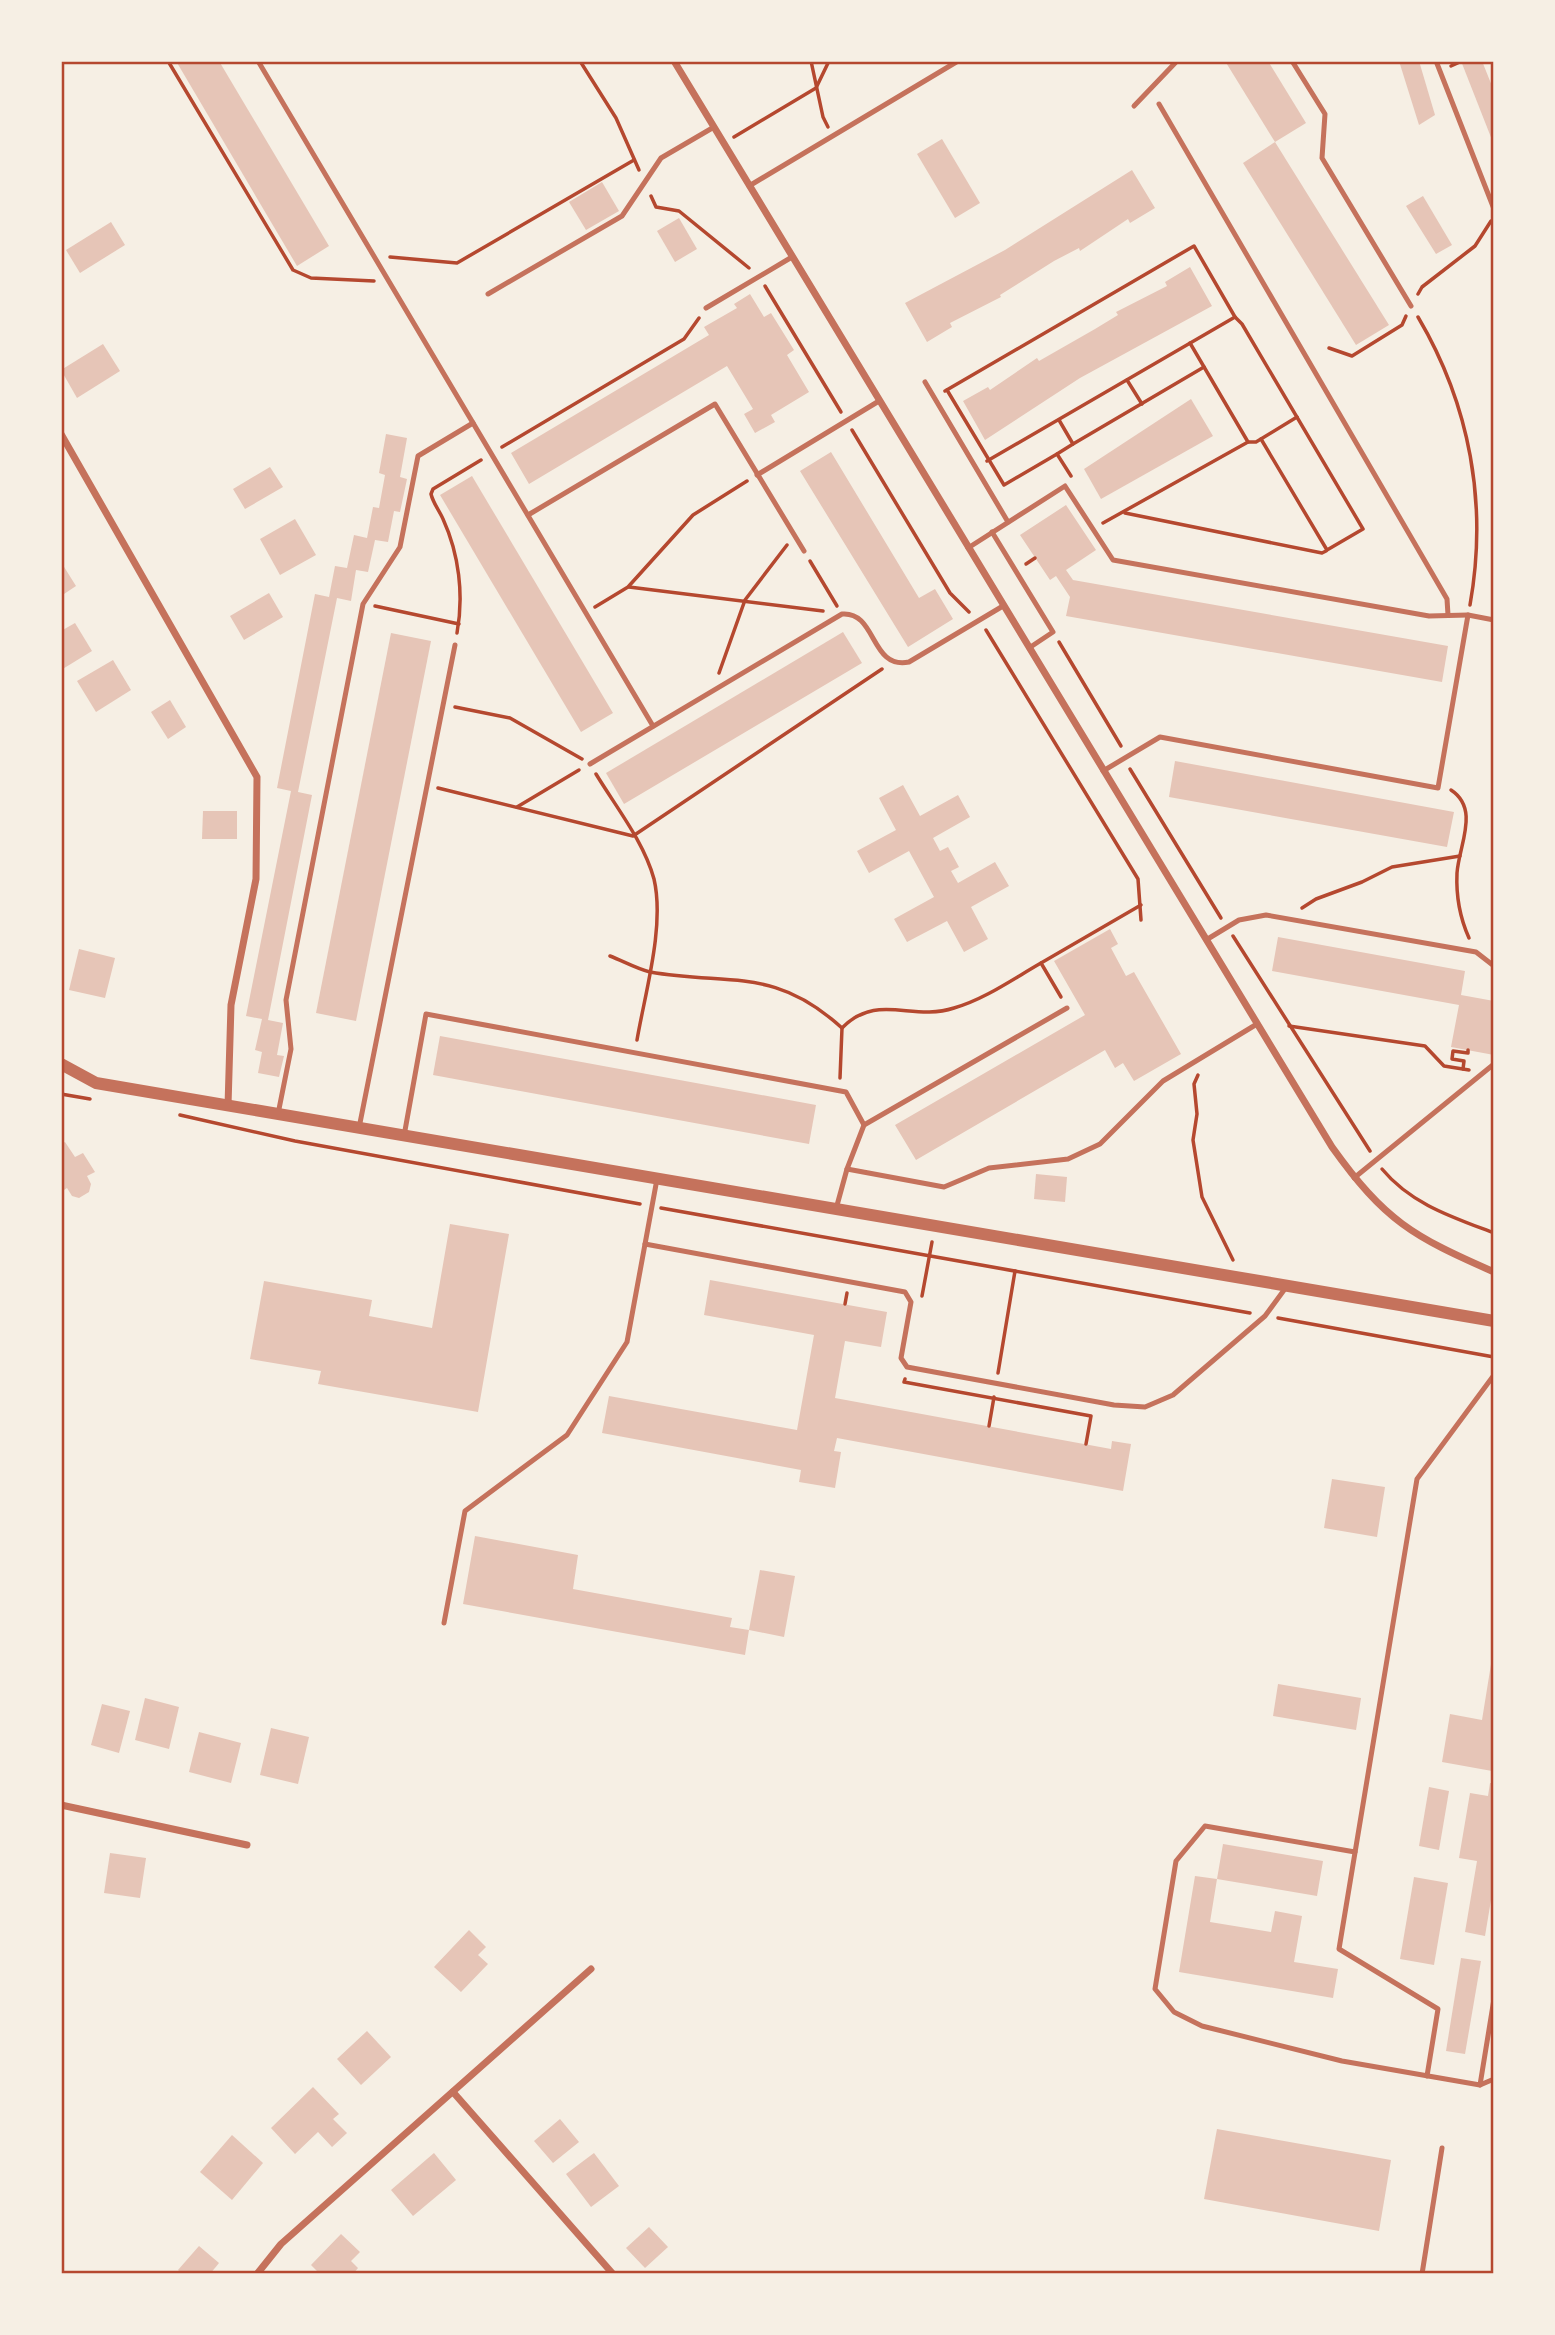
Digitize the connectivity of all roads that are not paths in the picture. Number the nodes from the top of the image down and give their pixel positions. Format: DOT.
graph roads {
  1 [pos="258,61"];
  2 [pos="674,61"];
  3 [pos="958,61"];
  4 [pos="1177,61"];
  5 [pos="1292,61"];
  6 [pos="1436,61"];
  7 [pos="1159,104"];
  8 [pos="1134,106"];
  9 [pos="714,127"];
  10 [pos="749,186"];
  11 [pos="1494,209"];
  12 [pos="792,257"];
  13 [pos="488,294"];
  14 [pos="1411,306"];
  15 [pos="706,308"];
  16 [pos="925,382"];
  17 [pos="879,401"];
  18 [pos="473,423"];
  19 [pos="61,435"];
  20 [pos="757,475"];
  21 [pos="528,515"];
  22 [pos="1008,522"];
  23 [pos="992,532"];
  24 [pos="968,548"];
  25 [pos="804,551"];
  26 [pos="1003,606"];
  27 [pos="1448,615"];
  28 [pos="1468,615"];
  29 [pos="1494,620"];
  30 [pos="455,645"];
  31 [pos="1029,648"];
  32 [pos="653,726"];
  33 [pos="590,764"];
  34 [pos="1104,771"];
  35 [pos="1206,940"];
  36 [pos="1494,966"];
  37 [pos="1067,1008"];
  38 [pos="1257,1024"];
  39 [pos="61,1063"];
  40 [pos="1494,1064"];
  41 [pos="228,1106"];
  42 [pos="278,1114"];
  43 [pos="864,1125"];
  44 [pos="359,1128"];
  45 [pos="404,1136"];
  46 [pos="847,1169"];
  47 [pos="1354,1178"];
  48 [pos="657,1179"];
  49 [pos="836,1209"];
  50 [pos="646,1244"];
  51 [pos="1494,1272"];
  52 [pos="1287,1286"];
  53 [pos="1494,1321"];
  54 [pos="1494,1375"];
  55 [pos="444,1623"];
  56 [pos="61,1805"];
  57 [pos="247,1845"];
  58 [pos="1355,1852"];
  59 [pos="591,1969"];
  60 [pos="1494,2000"];
  61 [pos="1427,2076"];
  62 [pos="1494,2079"];
  63 [pos="1480,2084"];
  64 [pos="453,2092"];
  65 [pos="1442,2148"];
  66 [pos="257,2274"];
  67 [pos="613,2274"];
  68 [pos="1422,2274"];
  1 -- 18 [label="lane"];
  2 -- 9 [label="street"];
  3 -- 10 [label="lane"];
  4 -- 8 [label="lane"];
  5 -- 14 [label="lane"];
  6 -- 11 [label="lane"];
  7 -- 27 [label="lane"];
  9 -- 10 [label="street"];
  9 -- 13 [label="lane"];
  10 -- 12 [label="street"];
  12 -- 15 [label="lane"];
  12 -- 17 [label="street"];
  16 -- 22 [label="lane"];
  17 -- 20 [label="lane"];
  17 -- 24 [label="street"];
  18 -- 21 [label="lane"];
  18 -- 42 [label="lane"];
  19 -- 41 [label="street"];
  20 -- 21 [label="lane"];
  20 -- 25 [label="lane"];
  21 -- 32 [label="lane"];
  22 -- 23 [label="lane"];
  22 -- 27 [label="lane"];
  23 -- 24 [label="lane"];
  23 -- 31 [label="lane"];
  24 -- 26 [label="street"];
  26 -- 31 [label="street"];
  26 -- 32 [label="lane"];
  27 -- 28 [label="lane"];
  28 -- 29 [label="lane"];
  28 -- 34 [label="lane"];
  30 -- 44 [label="lane"];
  31 -- 34 [label="street"];
  32 -- 33 [label="lane"];
  34 -- 35 [label="street"];
  35 -- 36 [label="lane"];
  35 -- 38 [label="street"];
  37 -- 43 [label="lane"];
  38 -- 46 [label="lane"];
  38 -- 47 [label="street"];
  39 -- 41 [label="street"];
  40 -- 47 [label="lane"];
  41 -- 42 [label="street"];
  42 -- 44 [label="street"];
  43 -- 45 [label="lane"];
  43 -- 46 [label="lane"];
  44 -- 45 [label="street"];
  45 -- 48 [label="street"];
  46 -- 49 [label="lane"];
  47 -- 51 [label="street"];
  48 -- 49 [label="street"];
  48 -- 50 [label="lane"];
  49 -- 52 [label="street"];
  50 -- 52 [label="lane"];
  50 -- 55 [label="lane"];
  52 -- 53 [label="street"];
  54 -- 58 [label="lane"];
  56 -- 57 [label="street"];
  58 -- 61 [label="lane"];
  58 -- 61 [label="lane"];
  59 -- 64 [label="street"];
  60 -- 63 [label="lane"];
  61 -- 63 [label="lane"];
  62 -- 63 [label="lane"];
  64 -- 66 [label="street"];
  64 -- 67 [label="street"];
  65 -- 68 [label="lane"];
}
